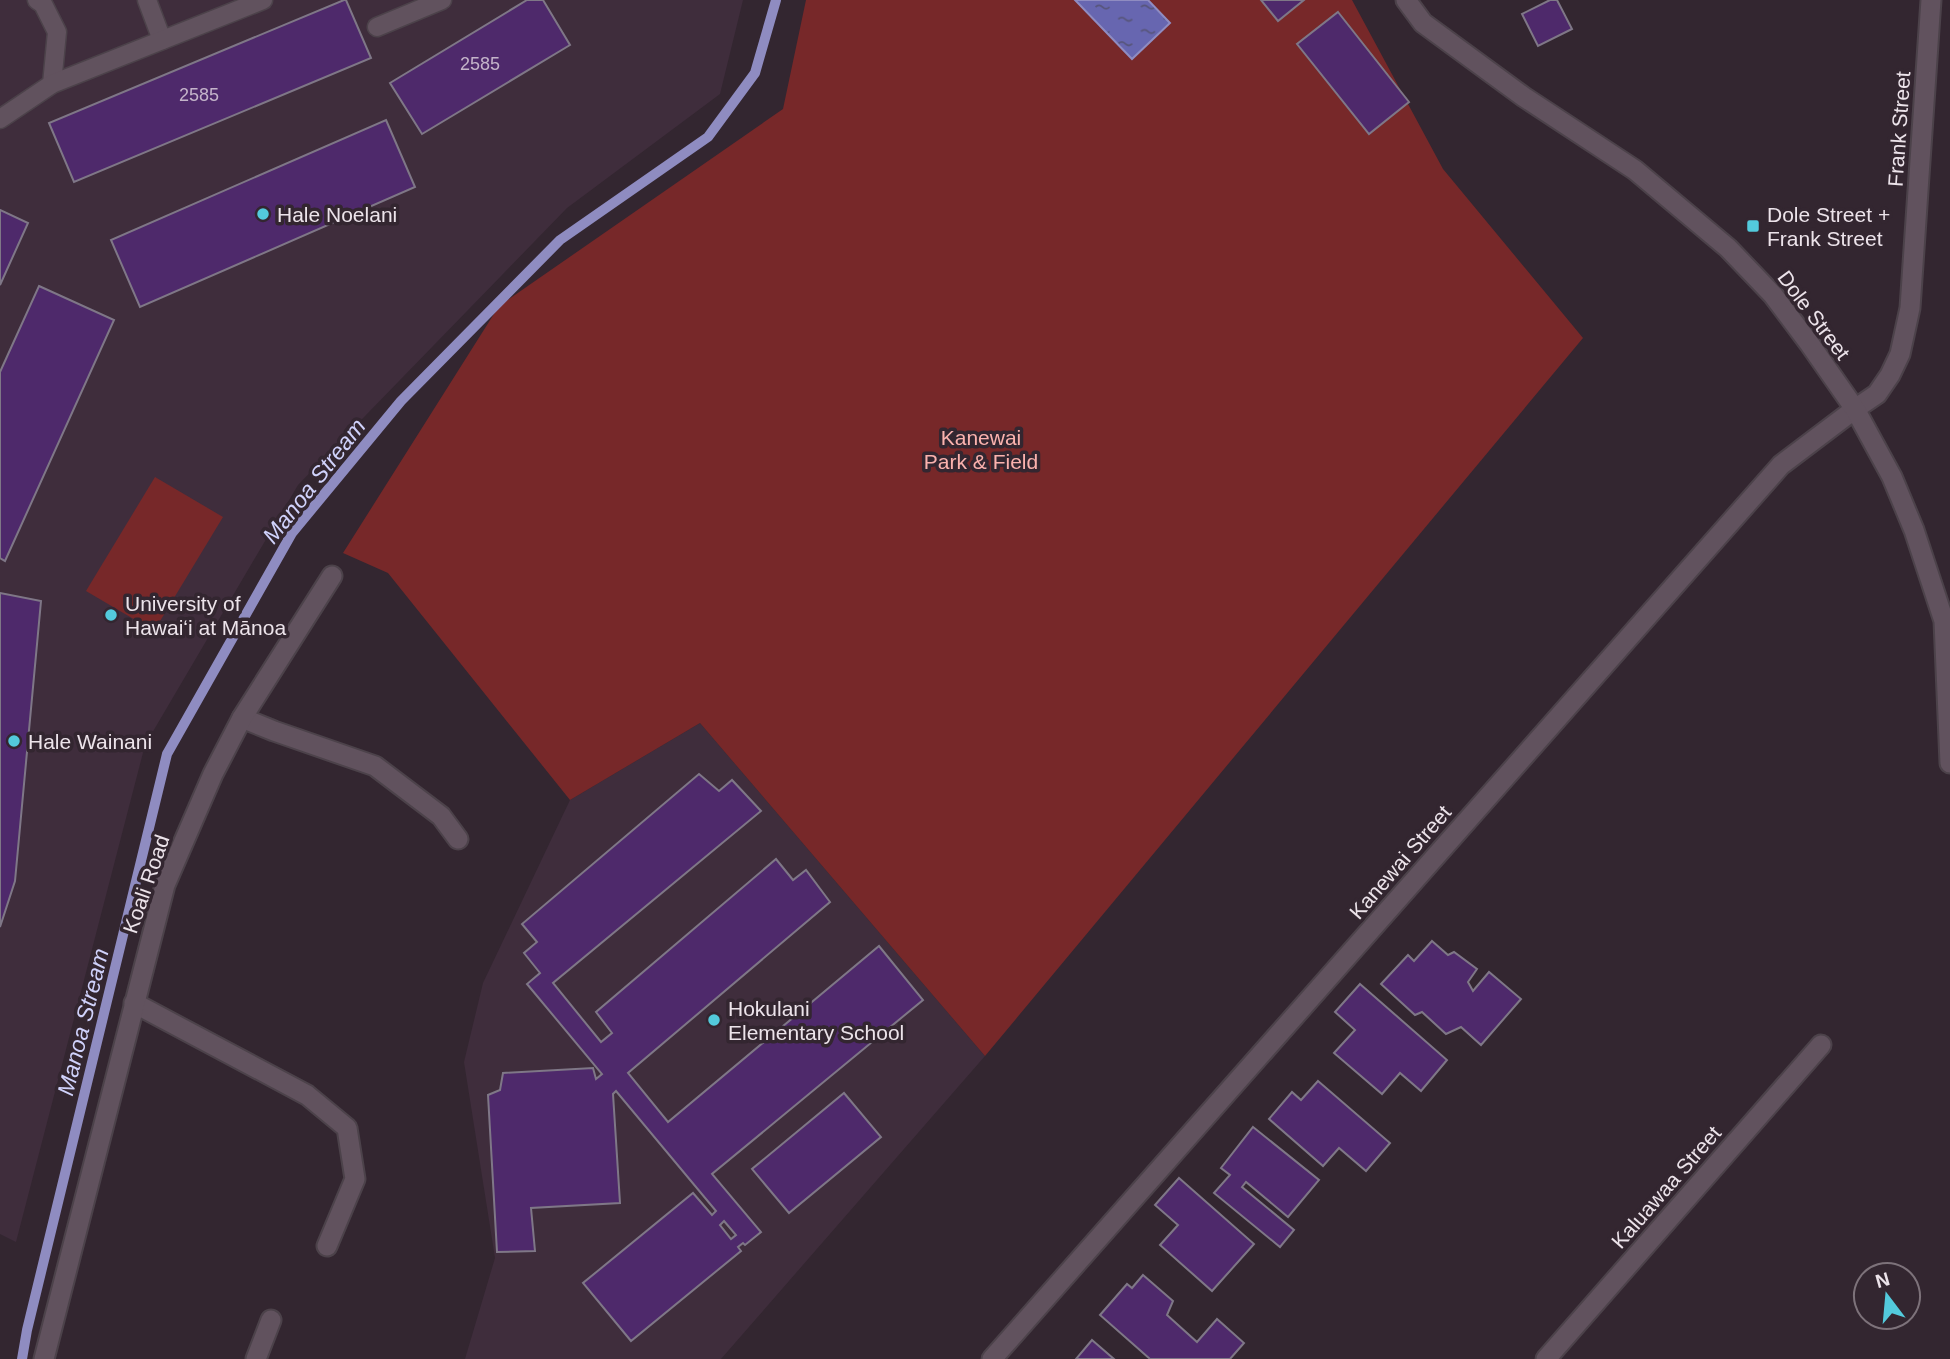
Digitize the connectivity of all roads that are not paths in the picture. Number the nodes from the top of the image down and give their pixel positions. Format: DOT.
graph roads {
  1 [pos="37,0"];
  2 [pos="147,0"];
  3 [pos="263,0"];
  4 [pos="442,0"];
  5 [pos="1406,0"];
  6 [pos="1931,0"];
  7 [pos="377,27"];
  8 [pos="162,40"];
  9 [pos="52,84"];
  10 [pos="0,119"];
  11 [pos="1854,409"];
  12 [pos="331,576"];
  13 [pos="242,719"];
  14 [pos="1950,764"];
  15 [pos="458,839"];
  16 [pos="134,1003"];
  17 [pos="1821,1045"];
  18 [pos="327,1246"];
  19 [pos="271,1320"];
  20 [pos="44,1359"];
  21 [pos="256,1359"];
  22 [pos="992,1359"];
  23 [pos="1546,1359"];
  1 -- 9 [label="lane"];
  2 -- 8 [label="lane"];
  3 -- 8 [label="lane"];
  4 -- 7 [label="lane"];
  5 -- 11 [label="street, Dole Street"];
  6 -- 11 [label="street, Frank Street"];
  8 -- 9 [label="lane"];
  9 -- 10 [label="lane"];
  11 -- 14 [label="street, Dole Street"];
  11 -- 22 [label="street, Kanewai Street"];
  12 -- 13 [label="street, Koali Road"];
  13 -- 15 [label="street"];
  13 -- 16 [label="street, Koali Road"];
  16 -- 18 [label="street"];
  16 -- 20 [label="street, Koali Road"];
  17 -- 23 [label="street, Kaluawaa Street"];
  19 -- 21 [label="street"];
}
